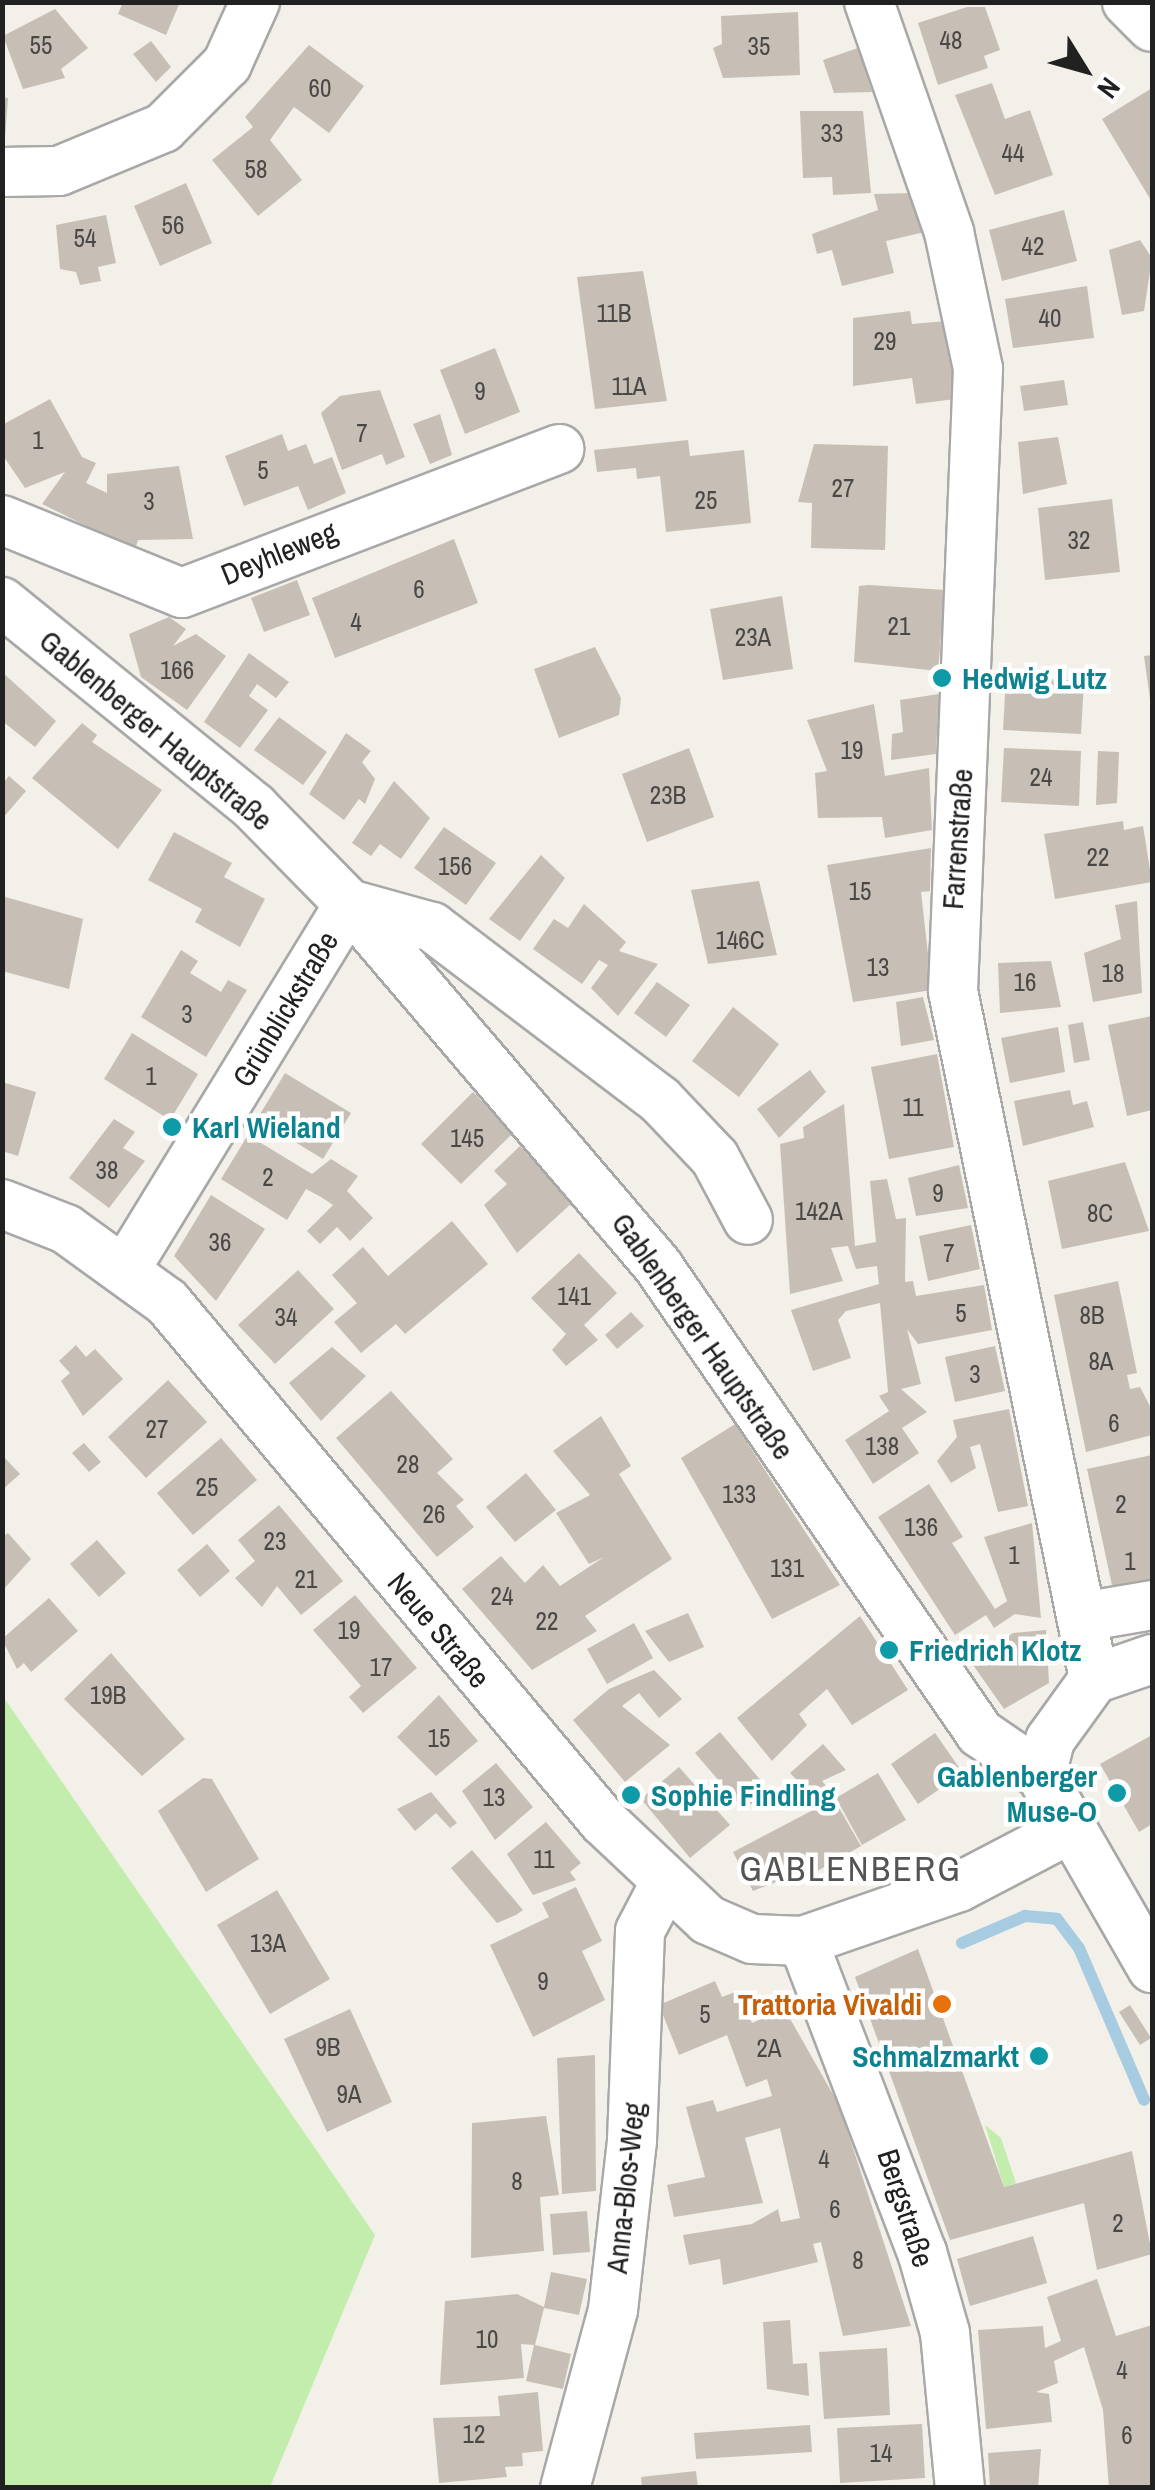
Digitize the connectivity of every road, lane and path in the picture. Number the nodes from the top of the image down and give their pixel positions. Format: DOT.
graph roads {
  1 [pos="255,2"];
  2 [pos="869,2"];
  3 [pos="1128,2"];
  4 [pos="1152,27"];
  5 [pos="2,172"];
  6 [pos="559,448"];
  7 [pos="2,520"];
  8 [pos="2,602"];
  9 [pos="350,904"];
  10 [pos="2,1204"];
  11 [pos="748,1220"];
  12 [pos="126,1268"];
  13 [pos="1152,1605"];
  14 [pos="1082,1617"];
  15 [pos="1152,1658"];
  16 [pos="1094,1679"];
  17 [pos="1040,1776"];
  18 [pos="1066,1831"];
  19 [pos="663,1887"];
  20 [pos="803,1941"];
  21 [pos="1152,1968"];
  22 [pos="565,2488"];
  23 [pos="960,2488"];
  1 -- 5 [label="street"];
  2 -- 14 [label="street, Farrenstraße"];
  3 -- 4 [label="street"];
  6 -- 7 [label="street, Deyhleweg"];
  8 -- 9 [label="street, Gablenberger Hauptstraße"];
  9 -- 11 [label="street, Gablenberger Hauptstraße"];
  9 -- 12 [label="street, Grünblickstraße"];
  9 -- 17 [label="street, Gablenberger Hauptstraße"];
  10 -- 12 [label="street, Neue Straße"];
  12 -- 19 [label="street, Neue Straße"];
  13 -- 14 [label="street"];
  14 -- 16 [label="street, Farrenstraße"];
  15 -- 16 [label="street"];
  16 -- 17 [label="street"];
  17 -- 18 [label="street"];
  18 -- 20 [label="street, Neue Straße"];
  18 -- 21 [label="street"];
  19 -- 20 [label="street, Neue Straße"];
  19 -- 22 [label="street, Anna-Blos-Weg"];
  20 -- 23 [label="street, Bergstraße"];
}
